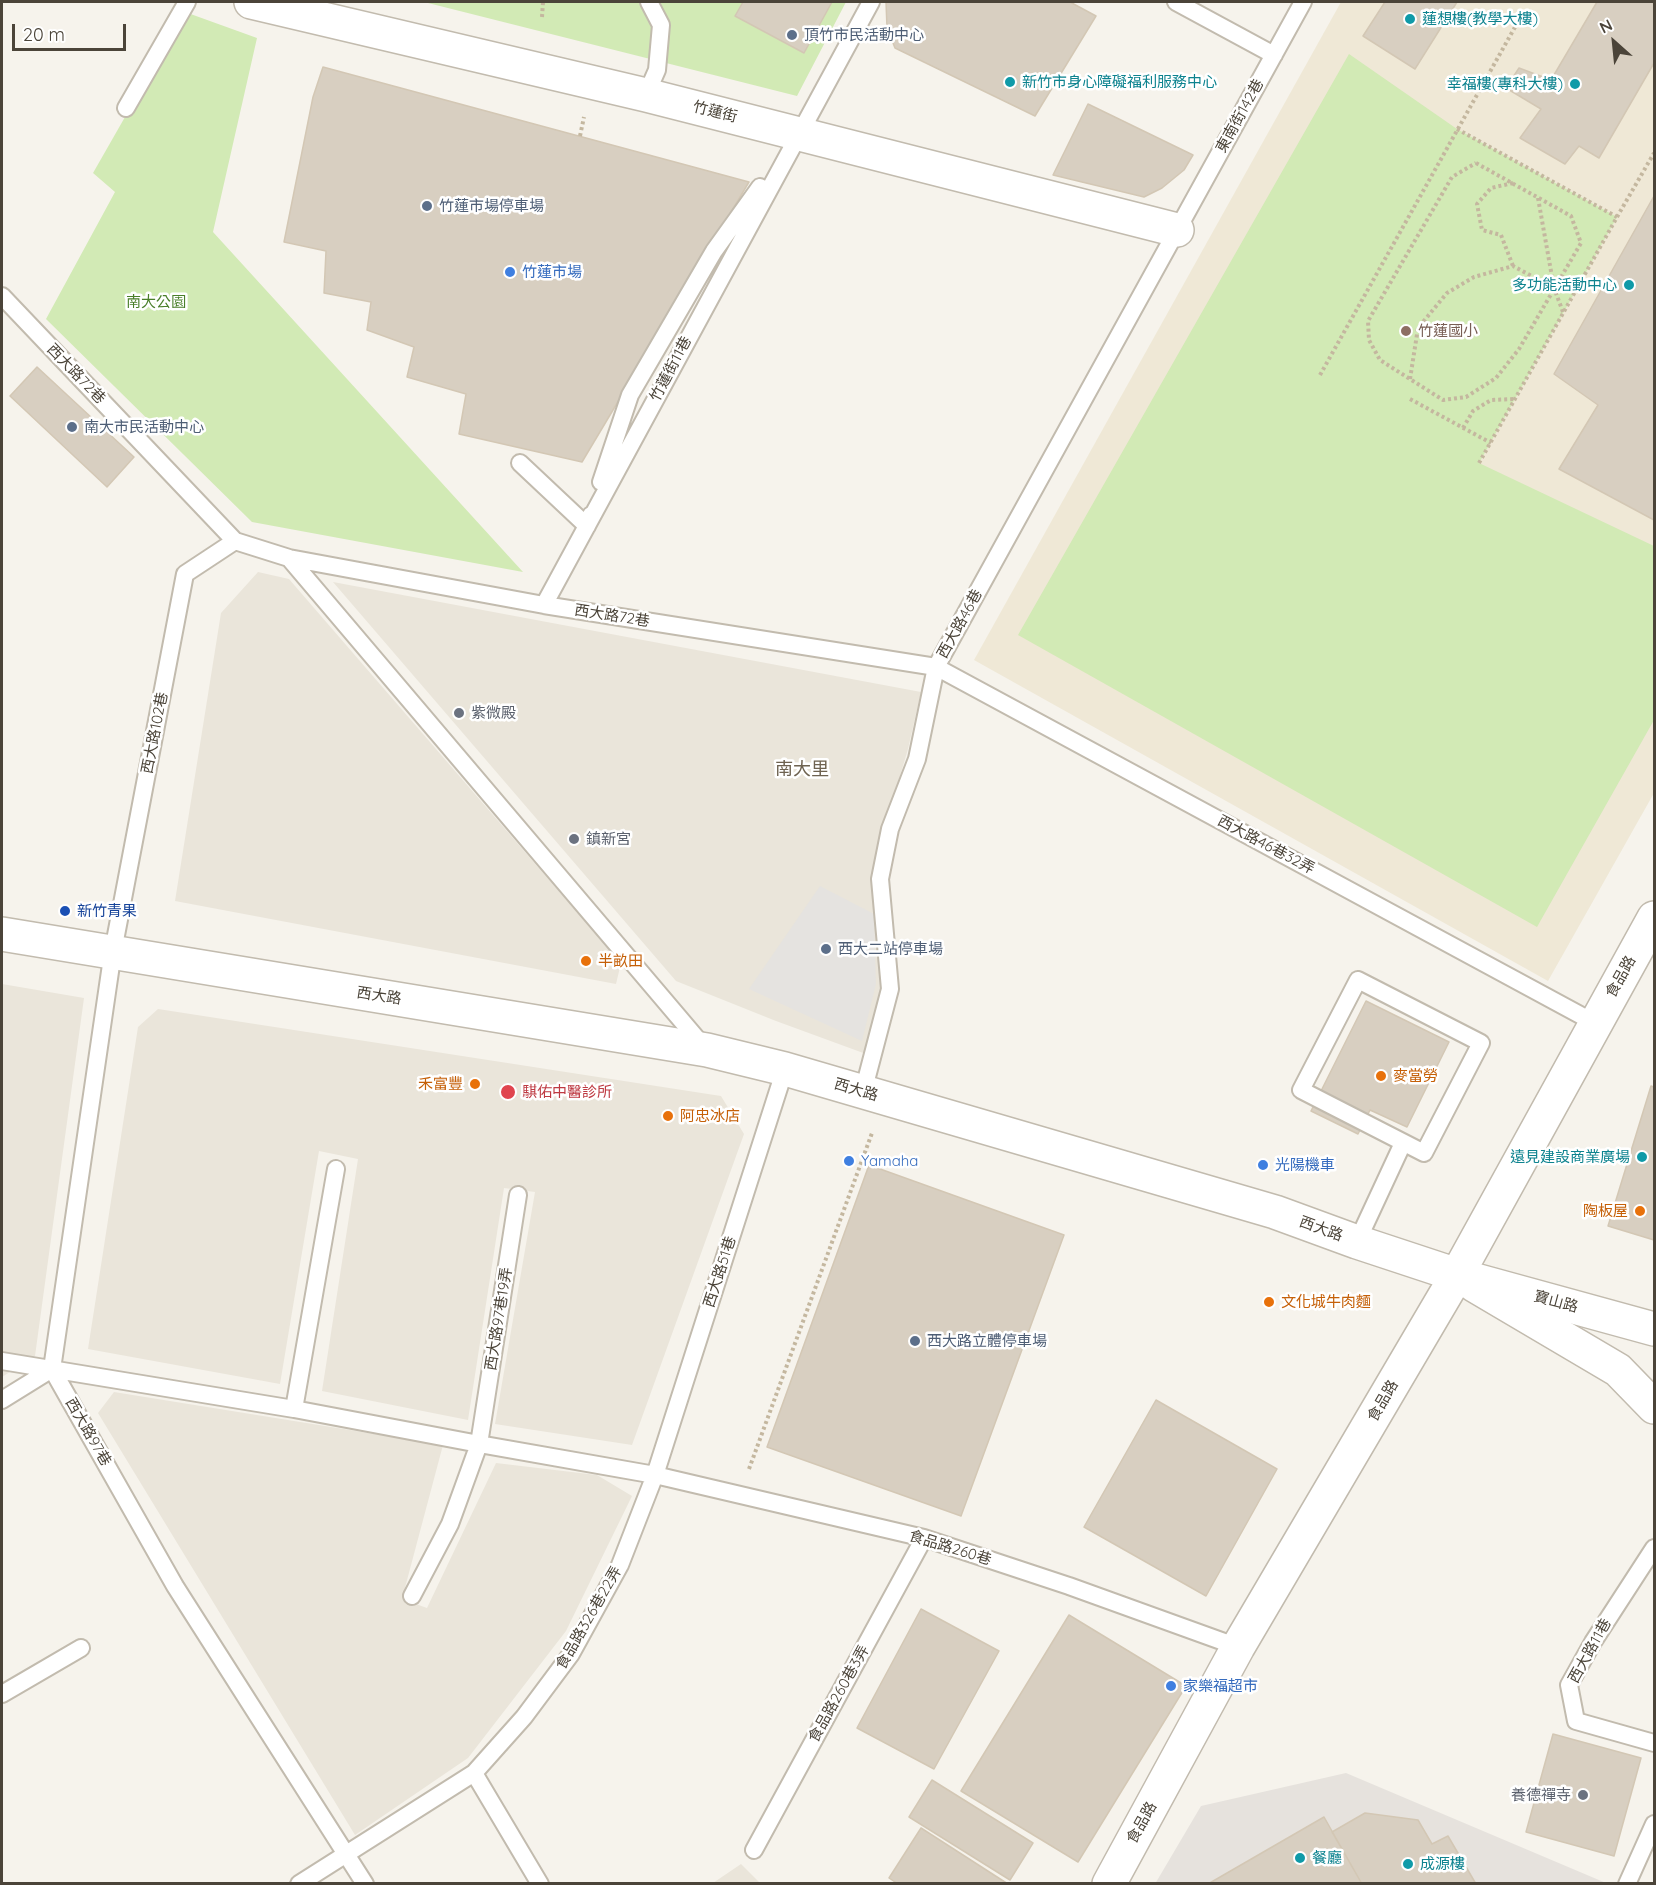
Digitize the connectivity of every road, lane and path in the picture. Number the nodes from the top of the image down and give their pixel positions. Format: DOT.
graph roads {
  1 [pos="187,2"];
  2 [pos="543,2"];
  3 [pos="649,2"];
  4 [pos="871,2"];
  5 [pos="1176,2"];
  6 [pos="1303,2"];
  7 [pos="261,3"];
  8 [pos="1524,11"];
  9 [pos="542,17"];
  10 [pos="1274,55"];
  11 [pos="646,95"];
  12 [pos="126,108"];
  13 [pos="1457,129"];
  14 [pos="799,133"];
  15 [pos="1654,153"];
  16 [pos="1513,183"];
  17 [pos="1538,197"];
  18 [pos="1617,217"];
  19 [pos="1177,230"];
  20 [pos="1514,266"];
  21 [pos="1554,288"];
  22 [pos="2,296"];
  23 [pos="1563,312"];
  24 [pos="1320,375"];
  25 [pos="1410,379"];
  26 [pos="1410,399"];
  27 [pos="1515,399"];
  28 [pos="1463,428"];
  29 [pos="1491,443"];
  30 [pos="520,463"];
  31 [pos="1479,463"];
  32 [pos="587,526"];
  33 [pos="235,541"];
  34 [pos="289,558"];
  35 [pos="544,605"];
  36 [pos="936,667"];
  37 [pos="1654,918"];
  38 [pos="2,934"];
  39 [pos="113,951"];
  40 [pos="1595,1023"];
  41 [pos="707,1050"];
  42 [pos="785,1069"];
  43 [pos="874,1095"];
  44 [pos="1403,1143"];
  45 [pos="336,1169"];
  46 [pos="518,1195"];
  47 [pos="1357,1242"];
  48 [pos="1457,1275"];
  49 [pos="1654,1329"];
  50 [pos="2,1361"];
  51 [pos="52,1369"];
  52 [pos="2,1400"];
  53 [pos="1654,1407"];
  54 [pos="294,1409"];
  55 [pos="479,1444"];
  56 [pos="655,1475"];
  57 [pos="739,1495"];
  58 [pos="924,1538"];
  59 [pos="1654,1548"];
  60 [pos="412,1596"];
  61 [pos="1238,1647"];
  62 [pos="81,1648"];
  63 [pos="2,1694"];
  64 [pos="1654,1743"];
  65 [pos="474,1773"];
  66 [pos="1654,1824"];
  67 [pos="753,1850"];
  68 [pos="347,1853"];
  69 [pos="298,1884"];
  70 [pos="365,1884"];
  71 [pos="540,1884"];
  72 [pos="1109,1884"];
  73 [pos="1627,1884"];
  1 -- 12 [label="lane"];
  2 -- 9 [label="path"];
  3 -- 11 [label="lane"];
  4 -- 14 [label="lane"];
  5 -- 10 [label="lane"];
  6 -- 10 [label="lane, 東南街142巷"];
  7 -- 11 [label="street, 竹蓮街"];
  8 -- 13 [label="path"];
  10 -- 19 [label="lane, 東南街142巷"];
  11 -- 14 [label="street, 竹蓮街"];
  13 -- 18 [label="path"];
  13 -- 24 [label="path"];
  14 -- 19 [label="street, 竹蓮街"];
  14 -- 32 [label="lane, 竹蓮街11巷"];
  14 -- 32 [label="lane"];
  15 -- 18 [label="path"];
  16 -- 17 [label="path"];
  16 -- 20 [label="path"];
  16 -- 25 [label="path"];
  17 -- 21 [label="path"];
  17 -- 21 [label="path"];
  18 -- 23 [label="path"];
  19 -- 36 [label="lane, 西大路46巷"];
  20 -- 21 [label="path"];
  20 -- 25 [label="path"];
  21 -- 23 [label="path"];
  21 -- 25 [label="path"];
  22 -- 33 [label="lane, 西大路72巷"];
  23 -- 27 [label="path"];
  26 -- 28 [label="path"];
  27 -- 28 [label="path"];
  27 -- 29 [label="path"];
  28 -- 29 [label="path"];
  29 -- 31 [label="path"];
  30 -- 32 [label="lane"];
  32 -- 35 [label="lane, 竹蓮街11巷"];
  33 -- 34 [label="lane, 西大路72巷"];
  33 -- 39 [label="lane, 西大路102巷"];
  34 -- 35 [label="lane, 西大路72巷"];
  34 -- 41 [label="lane"];
  35 -- 36 [label="lane, 西大路72巷"];
  36 -- 40 [label="lane, 西大路46巷32弄"];
  36 -- 43 [label="lane, 西大路46巷"];
  37 -- 40 [label="street, 食品路"];
  38 -- 39 [label="street, 西大路"];
  39 -- 41 [label="street, 西大路"];
  39 -- 51 [label="lane"];
  40 -- 48 [label="street, 食品路"];
  41 -- 42 [label="street, 西大路"];
  42 -- 43 [label="street, 西大路"];
  42 -- 56 [label="lane, 西大路51巷"];
  43 -- 47 [label="street, 西大路"];
  43 -- 57 [label="path"];
  44 -- 44 [label="lane"];
  44 -- 47 [label="lane"];
  45 -- 54 [label="lane"];
  46 -- 55 [label="lane, 西大路97巷19弄"];
  47 -- 48 [label="street, 西大路"];
  48 -- 49 [label="street, 寶山路"];
  48 -- 53 [label="street, 西大路"];
  48 -- 61 [label="street, 食品路"];
  50 -- 51 [label="lane"];
  51 -- 52 [label="lane"];
  51 -- 54 [label="lane"];
  51 -- 68 [label="lane, 西大路97巷"];
  54 -- 55 [label="lane"];
  55 -- 56 [label="lane"];
  55 -- 60 [label="lane, 西大路97巷19弄"];
  56 -- 57 [label="lane, 食品路260巷"];
  56 -- 65 [label="lane, 食品路326巷22弄"];
  57 -- 58 [label="lane, 食品路260巷"];
  58 -- 61 [label="lane, 食品路260巷"];
  58 -- 67 [label="lane, 食品路260巷3弄"];
  59 -- 64 [label="lane, 西大路11巷"];
  61 -- 72 [label="street, 食品路"];
  62 -- 63 [label="lane"];
  65 -- 68 [label="lane, 食品路326巷22弄"];
  65 -- 71 [label="lane"];
  66 -- 73 [label="lane"];
  68 -- 69 [label="lane, 食品路326巷22弄"];
  68 -- 70 [label="lane, 西大路97巷"];
}
